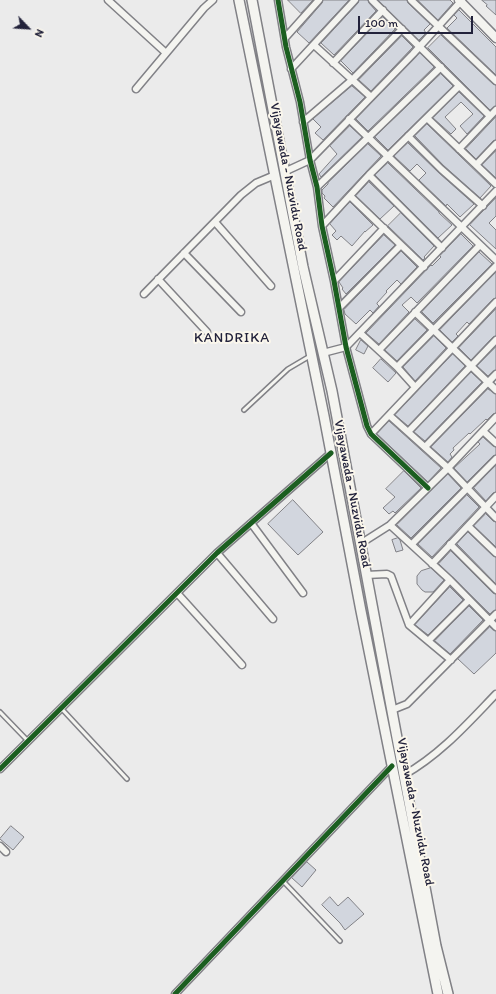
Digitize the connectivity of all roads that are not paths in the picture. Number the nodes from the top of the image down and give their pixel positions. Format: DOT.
graph roads {
  1 [pos="108,0"];
  2 [pos="213,0"];
  3 [pos="239,0"];
  4 [pos="252,0"];
  5 [pos="284,0"];
  6 [pos="319,0"];
  7 [pos="355,0"];
  8 [pos="372,0"];
  9 [pos="411,0"];
  10 [pos="460,1"];
  11 [pos="279,3"];
  12 [pos="383,10"];
  13 [pos="439,26"];
  14 [pos="402,29"];
  15 [pos="285,38"];
  16 [pos="496,38"];
  17 [pos="314,45"];
  18 [pos="420,47"];
  19 [pos="166,52"];
  20 [pos="333,62"];
  21 [pos="440,67"];
  22 [pos="291,68"];
  23 [pos="352,80"];
  24 [pos="496,81"];
  25 [pos="459,86"];
  26 [pos="136,89"];
  27 [pos="371,97"];
  28 [pos="496,110"];
  29 [pos="490,116"];
  30 [pos="427,118"];
  31 [pos="349,119"];
  32 [pos="303,122"];
  33 [pos="408,136"];
  34 [pos="368,138"];
  35 [pos="496,144"];
  36 [pos="459,149"];
  37 [pos="388,157"];
  38 [pos="307,161"];
  39 [pos="476,165"];
  40 [pos="288,170"];
  41 [pos="275,175"];
  42 [pos="369,175"];
  43 [pos="496,184"];
  44 [pos="317,188"];
  45 [pos="496,191"];
  46 [pos="350,196"];
  47 [pos="483,206"];
  48 [pos="215,222"];
  49 [pos="322,226"];
  50 [pos="384,228"];
  51 [pos="462,228"];
  52 [pos="401,245"];
  53 [pos="480,245"];
  54 [pos="442,248"];
  55 [pos="184,253"];
  56 [pos="496,260"];
  57 [pos="496,266"];
  58 [pos="424,267"];
  59 [pos="158,279"];
  60 [pos="334,281"];
  61 [pos="271,286"];
  62 [pos="144,294"];
  63 [pos="496,302"];
  64 [pos="339,308"];
  65 [pos="241,312"];
  66 [pos="415,312"];
  67 [pos="434,330"];
  68 [pos="207,332"];
  69 [pos="360,333"];
  70 [pos="496,340"];
  71 [pos="343,347"];
  72 [pos="453,347"];
  73 [pos="379,350"];
  74 [pos="326,352"];
  75 [pos="311,355"];
  76 [pos="471,366"];
  77 [pos="397,367"];
  78 [pos="496,374"];
  79 [pos="488,383"];
  80 [pos="415,387"];
  81 [pos="496,390"];
  82 [pos="244,410"];
  83 [pos="389,415"];
  84 [pos="496,417"];
  85 [pos="483,431"];
  86 [pos="408,432"];
  87 [pos="371,434"];
  88 [pos="496,443"];
  89 [pos="425,448"];
  90 [pos="331,453"];
  91 [pos="496,459"];
  92 [pos="448,468"];
  93 [pos="428,488"];
  94 [pos="466,488"];
  95 [pos="496,496"];
  96 [pos="485,507"];
  97 [pos="496,518"];
  98 [pos="251,523"];
  99 [pos="390,526"];
  100 [pos="468,526"];
  101 [pos="360,544"];
  102 [pos="412,544"];
  103 [pos="450,544"];
  104 [pos="496,552"];
  105 [pos="217,553"];
  106 [pos="432,564"];
  107 [pos="369,575"];
  108 [pos="450,580"];
  109 [pos="496,590"];
  110 [pos="177,593"];
  111 [pos="303,593"];
  112 [pos="469,600"];
  113 [pos="496,614"];
  114 [pos="273,619"];
  115 [pos="490,620"];
  116 [pos="409,625"];
  117 [pos="496,627"];
  118 [pos="429,640"];
  119 [pos="451,660"];
  120 [pos="242,665"];
  121 [pos="496,694"];
  122 [pos="60,708"];
  123 [pos="392,710"];
  124 [pos="0,712"];
  125 [pos="28,741"];
  126 [pos="392,766"];
  127 [pos="0,769"];
  128 [pos="404,774"];
  129 [pos="127,779"];
  130 [pos="0,846"];
  131 [pos="6,852"];
  132 [pos="283,881"];
  133 [pos="340,941"];
  134 [pos="175,994"];
  135 [pos="438,994"];
  136 [pos="448,994"];
  1 -- 19 [label="street"];
  2 -- 19 [label="street"];
  3 -- 41 [label="main road, Vijayawada - Nuzvidu Road"];
  4 -- 40 [label="main road, Vijayawada - Nuzvidu Road"];
  5 -- 11 [label="street"];
  6 -- 15 [label="street"];
  7 -- 17 [label="street"];
  8 -- 12 [label="street"];
  9 -- 13 [label="street"];
  10 -- 13 [label="street"];
  10 -- 16 [label="street"];
  11 -- 15 [label="street"];
  12 -- 14 [label="street"];
  12 -- 20 [label="street"];
  13 -- 18 [label="street"];
  13 -- 24 [label="street"];
  14 -- 18 [label="street"];
  14 -- 23 [label="street"];
  15 -- 22 [label="street"];
  17 -- 20 [label="street"];
  17 -- 22 [label="street"];
  18 -- 21 [label="street"];
  18 -- 27 [label="street"];
  19 -- 26 [label="street"];
  20 -- 23 [label="street"];
  21 -- 25 [label="street"];
  21 -- 34 [label="street"];
  22 -- 32 [label="street"];
  23 -- 27 [label="street"];
  23 -- 32 [label="street"];
  25 -- 29 [label="street"];
  25 -- 30 [label="street"];
  27 -- 31 [label="street"];
  28 -- 29 [label="street"];
  29 -- 36 [label="street"];
  30 -- 33 [label="street"];
  30 -- 36 [label="street"];
  31 -- 34 [label="street"];
  31 -- 38 [label="street"];
  32 -- 38 [label="street"];
  33 -- 37 [label="street"];
  33 -- 47 [label="street"];
  34 -- 37 [label="street"];
  34 -- 44 [label="street"];
  35 -- 39 [label="street"];
  36 -- 39 [label="street"];
  37 -- 42 [label="street"];
  37 -- 51 [label="street"];
  38 -- 40 [label="street"];
  38 -- 44 [label="street"];
  39 -- 43 [label="street"];
  40 -- 74 [label="main road, Vijayawada - Nuzvidu Road"];
  41 -- 48 [label="street"];
  41 -- 75 [label="main road, Vijayawada - Nuzvidu Road"];
  42 -- 46 [label="street"];
  42 -- 54 [label="street"];
  44 -- 49 [label="street"];
  45 -- 47 [label="street"];
  46 -- 49 [label="street"];
  46 -- 50 [label="street"];
  47 -- 51 [label="street"];
  48 -- 55 [label="street"];
  48 -- 61 [label="street"];
  49 -- 60 [label="street"];
  50 -- 52 [label="street"];
  50 -- 60 [label="street"];
  51 -- 53 [label="street"];
  51 -- 54 [label="street"];
  52 -- 58 [label="street"];
  52 -- 64 [label="street"];
  53 -- 56 [label="street"];
  53 -- 66 [label="street"];
  54 -- 58 [label="street"];
  55 -- 59 [label="street"];
  55 -- 65 [label="street"];
  57 -- 67 [label="street"];
  58 -- 69 [label="street"];
  59 -- 62 [label="street"];
  59 -- 68 [label="street"];
  60 -- 64 [label="street"];
  63 -- 72 [label="street"];
  64 -- 71 [label="street"];
  66 -- 67 [label="street"];
  66 -- 73 [label="street"];
  67 -- 72 [label="street"];
  67 -- 77 [label="street"];
  69 -- 71 [label="street"];
  69 -- 73 [label="street"];
  70 -- 76 [label="street"];
  71 -- 74 [label="street"];
  71 -- 87 [label="street"];
  72 -- 76 [label="street"];
  72 -- 80 [label="street"];
  73 -- 77 [label="street"];
  74 -- 101 [label="main road, Vijayawada - Nuzvidu Road"];
  75 -- 82 [label="lane"];
  75 -- 90 [label="main road, Vijayawada - Nuzvidu Road"];
  76 -- 79 [label="street"];
  76 -- 86 [label="street"];
  77 -- 80 [label="street"];
  78 -- 79 [label="street"];
  79 -- 81 [label="street"];
  79 -- 89 [label="street"];
  80 -- 83 [label="street"];
  83 -- 86 [label="street"];
  83 -- 87 [label="street"];
  84 -- 85 [label="street"];
  85 -- 88 [label="street"];
  85 -- 92 [label="street"];
  86 -- 89 [label="street"];
  87 -- 93 [label="street"];
  89 -- 92 [label="street"];
  90 -- 98 [label="street"];
  90 -- 126 [label="main road, Vijayawada - Nuzvidu Road"];
  91 -- 94 [label="street"];
  92 -- 93 [label="street"];
  92 -- 94 [label="street"];
  93 -- 99 [label="street"];
  94 -- 96 [label="street"];
  94 -- 102 [label="street"];
  95 -- 96 [label="street"];
  96 -- 97 [label="street"];
  96 -- 100 [label="street"];
  98 -- 105 [label="street"];
  98 -- 111 [label="street"];
  99 -- 101 [label="street"];
  99 -- 102 [label="street"];
  100 -- 103 [label="street"];
  100 -- 104 [label="street"];
  101 -- 107 [label="main road, Vijayawada - Nuzvidu Road"];
  102 -- 106 [label="street"];
  103 -- 106 [label="street"];
  103 -- 109 [label="street"];
  105 -- 110 [label="street"];
  105 -- 114 [label="street"];
  106 -- 108 [label="street"];
  107 -- 116 [label="street"];
  107 -- 123 [label="main road, Vijayawada - Nuzvidu Road"];
  108 -- 112 [label="street"];
  108 -- 116 [label="street"];
  110 -- 120 [label="street"];
  110 -- 122 [label="street"];
  112 -- 115 [label="street"];
  112 -- 118 [label="street"];
  113 -- 115 [label="street"];
  115 -- 117 [label="street"];
  115 -- 119 [label="street"];
  116 -- 118 [label="street"];
  118 -- 119 [label="street"];
  119 -- 123 [label="street"];
  121 -- 128 [label="street"];
  122 -- 125 [label="street"];
  122 -- 129 [label="lane"];
  123 -- 128 [label="main road, Vijayawada - Nuzvidu Road"];
  124 -- 125 [label="lane"];
  125 -- 127 [label="street"];
  126 -- 132 [label="street"];
  126 -- 135 [label="main road, Vijayawada - Nuzvidu Road"];
  128 -- 136 [label="main road, Vijayawada - Nuzvidu Road"];
  130 -- 131 [label="street"];
  132 -- 133 [label="lane"];
  132 -- 134 [label="street"];
}
